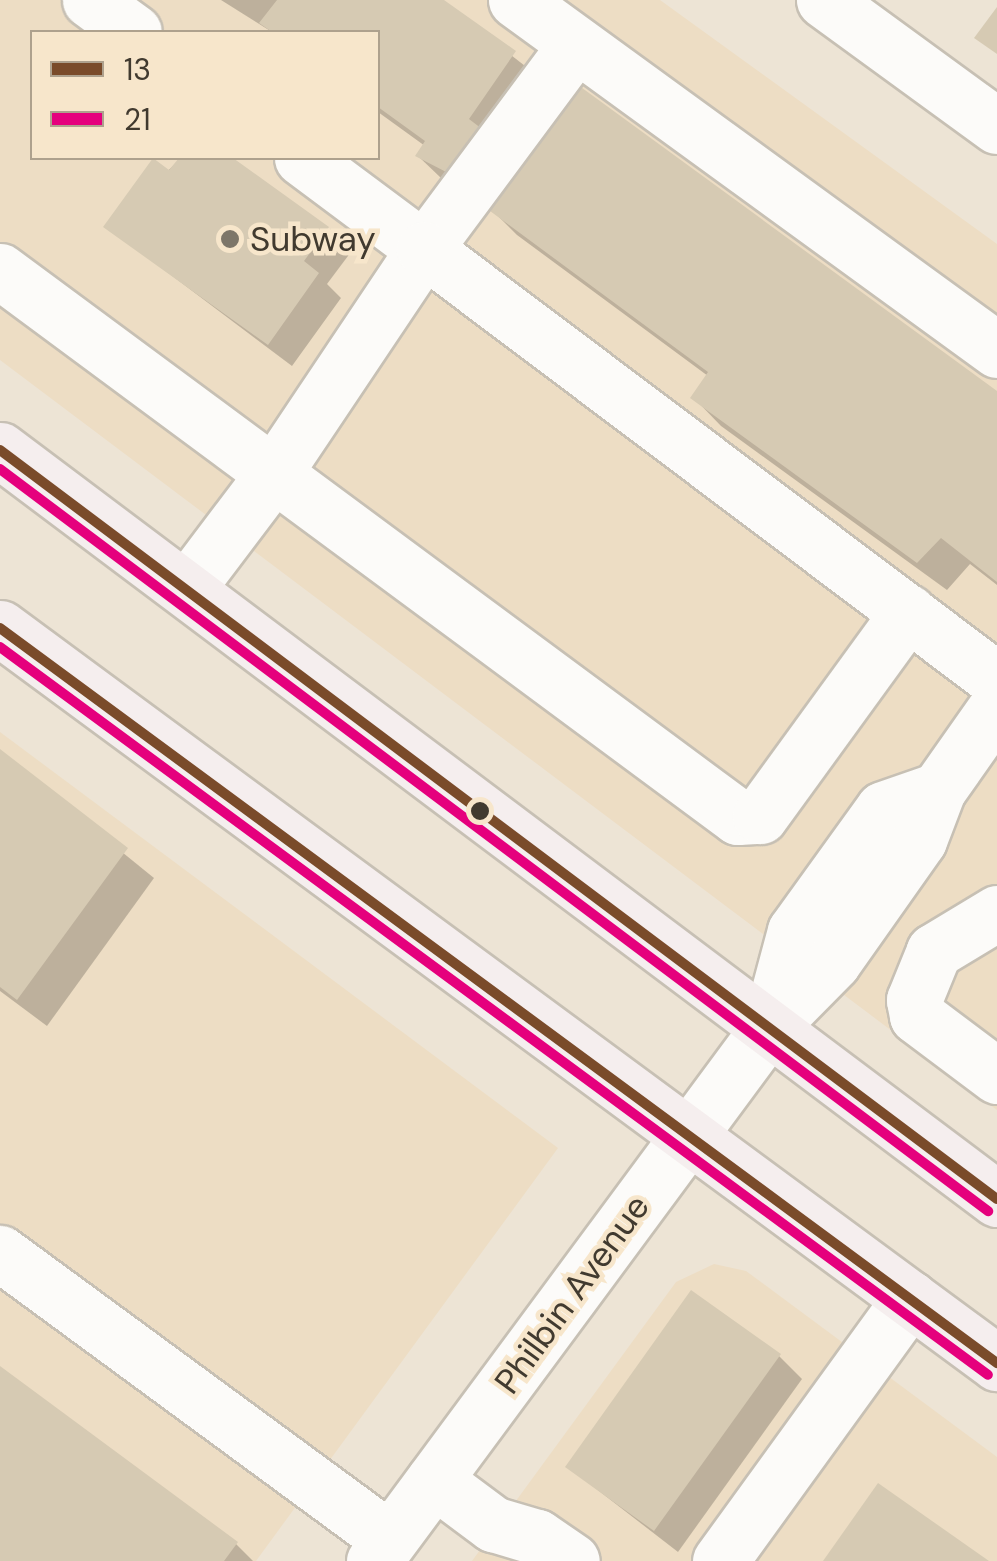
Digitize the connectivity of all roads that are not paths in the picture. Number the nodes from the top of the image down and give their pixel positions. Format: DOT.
graph roads {
  1 [pos="90,0"];
  2 [pos="516,0"];
  3 [pos="824,0"];
  4 [pos="131,30"];
  5 [pos="576,44"];
  6 [pos="997,126"];
  7 [pos="305,160"];
  8 [pos="424,249"];
  9 [pos="0,271"];
  10 [pos="997,350"];
  11 [pos="0,450"];
  12 [pos="274,473"];
  13 [pos="187,588"];
  14 [pos="908,612"];
  15 [pos="0,628"];
  16 [pos="997,680"];
  17 [pos="997,706"];
  18 [pos="997,913"];
  19 [pos="769,1026"];
  20 [pos="997,1076"];
  21 [pos="688,1136"];
  22 [pos="997,1199"];
  23 [pos="0,1252"];
  24 [pos="910,1299"];
  25 [pos="997,1363"];
  26 [pos="434,1480"];
  27 [pos="381,1550"];
  28 [pos="572,1561"];
  29 [pos="720,1561"];
  1 -- 4 [label="street"];
  2 -- 5 [label="street"];
  3 -- 6 [label="street"];
  5 -- 8 [label="street"];
  5 -- 10 [label="street"];
  7 -- 8 [label="street"];
  8 -- 12 [label="street"];
  8 -- 14 [label="street"];
  9 -- 12 [label="street"];
  11 -- 13 [label="main road"];
  12 -- 13 [label="street"];
  12 -- 14 [label="street"];
  13 -- 19 [label="main road"];
  14 -- 16 [label="street"];
  15 -- 21 [label="main road"];
  17 -- 19 [label="street, Philbin Avenue"];
  18 -- 20 [label="street"];
  19 -- 21 [label="street, Philbin Avenue"];
  19 -- 22 [label="main road"];
  21 -- 24 [label="main road"];
  21 -- 26 [label="street, Philbin Avenue"];
  23 -- 27 [label="street"];
  24 -- 25 [label="main road"];
  24 -- 29 [label="street"];
  26 -- 27 [label="street, Philbin Avenue"];
  26 -- 28 [label="street"];
}
